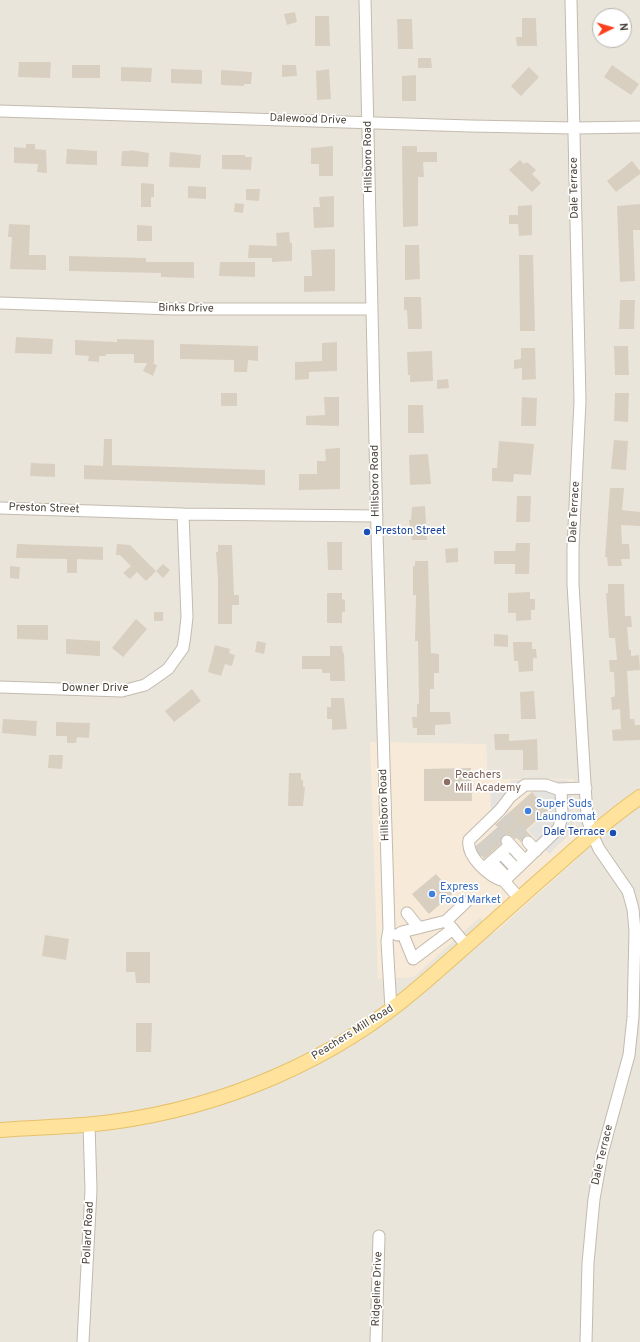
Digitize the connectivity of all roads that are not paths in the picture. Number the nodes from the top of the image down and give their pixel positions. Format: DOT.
graph roads {
  1 [pos="365,0"];
  2 [pos="571,0"];
  3 [pos="0,111"];
  4 [pos="368,122"];
  5 [pos="640,127"];
  6 [pos="574,128"];
  7 [pos="0,303"];
  8 [pos="372,309"];
  9 [pos="0,508"];
  10 [pos="183,514"];
  11 [pos="377,516"];
  12 [pos="0,687"];
  13 [pos="586,788"];
  14 [pos="561,789"];
  15 [pos="640,798"];
  16 [pos="592,834"];
  17 [pos="528,842"];
  18 [pos="536,851"];
  19 [pos="497,855"];
  20 [pos="525,861"];
  21 [pos="516,869"];
  22 [pos="505,879"];
  23 [pos="519,898"];
  24 [pos="466,902"];
  25 [pos="407,913"];
  26 [pos="450,925"];
  27 [pos="419,928"];
  28 [pos="402,932"];
  29 [pos="387,942"];
  30 [pos="466,945"];
  31 [pos="391,1009"];
  32 [pos="89,1124"];
  33 [pos="0,1130"];
  34 [pos="379,1236"];
  35 [pos="83,1342"];
  36 [pos="376,1342"];
  37 [pos="586,1342"];
  1 -- 4 [label="street, Hillsboro Road"];
  2 -- 6 [label="street, Dale Terrace"];
  3 -- 4 [label="street, Dalewood Drive"];
  4 -- 6 [label="street, Dalewood Drive"];
  4 -- 8 [label="street, Hillsboro Road"];
  5 -- 6 [label="street, Dalewood Drive"];
  6 -- 13 [label="street, Dale Terrace"];
  7 -- 8 [label="street, Binks Drive"];
  8 -- 11 [label="street, Hillsboro Road"];
  9 -- 10 [label="street, Preston Street"];
  10 -- 11 [label="street, Preston Street"];
  10 -- 12 [label="street, Downer Drive"];
  11 -- 29 [label="street, Hillsboro Road"];
  13 -- 14 [label="street"];
  13 -- 16 [label="street, Dale Terrace"];
  14 -- 18 [label="street"];
  14 -- 19 [label="street"];
  15 -- 16 [label="main road, Peachers Mill Road"];
  16 -- 23 [label="main road, Peachers Mill Road"];
  16 -- 37 [label="street, Dale Terrace"];
  17 -- 18 [label="street"];
  18 -- 20 [label="street"];
  19 -- 20 [label="street"];
  19 -- 21 [label="street"];
  19 -- 22 [label="street"];
  20 -- 21 [label="street"];
  21 -- 22 [label="street"];
  22 -- 23 [label="street"];
  23 -- 30 [label="main road, Peachers Mill Road"];
  24 -- 26 [label="street"];
  25 -- 27 [label="street"];
  26 -- 27 [label="street"];
  26 -- 28 [label="street"];
  26 -- 30 [label="street"];
  27 -- 28 [label="street"];
  28 -- 29 [label="street"];
  29 -- 31 [label="street, Hillsboro Road"];
  30 -- 31 [label="main road, Peachers Mill Road"];
  31 -- 32 [label="main road, Peachers Mill Road"];
  32 -- 33 [label="main road, Peachers Mill Road"];
  32 -- 35 [label="street, Pollard Road"];
  34 -- 36 [label="street, Ridgeline Drive"];
}
